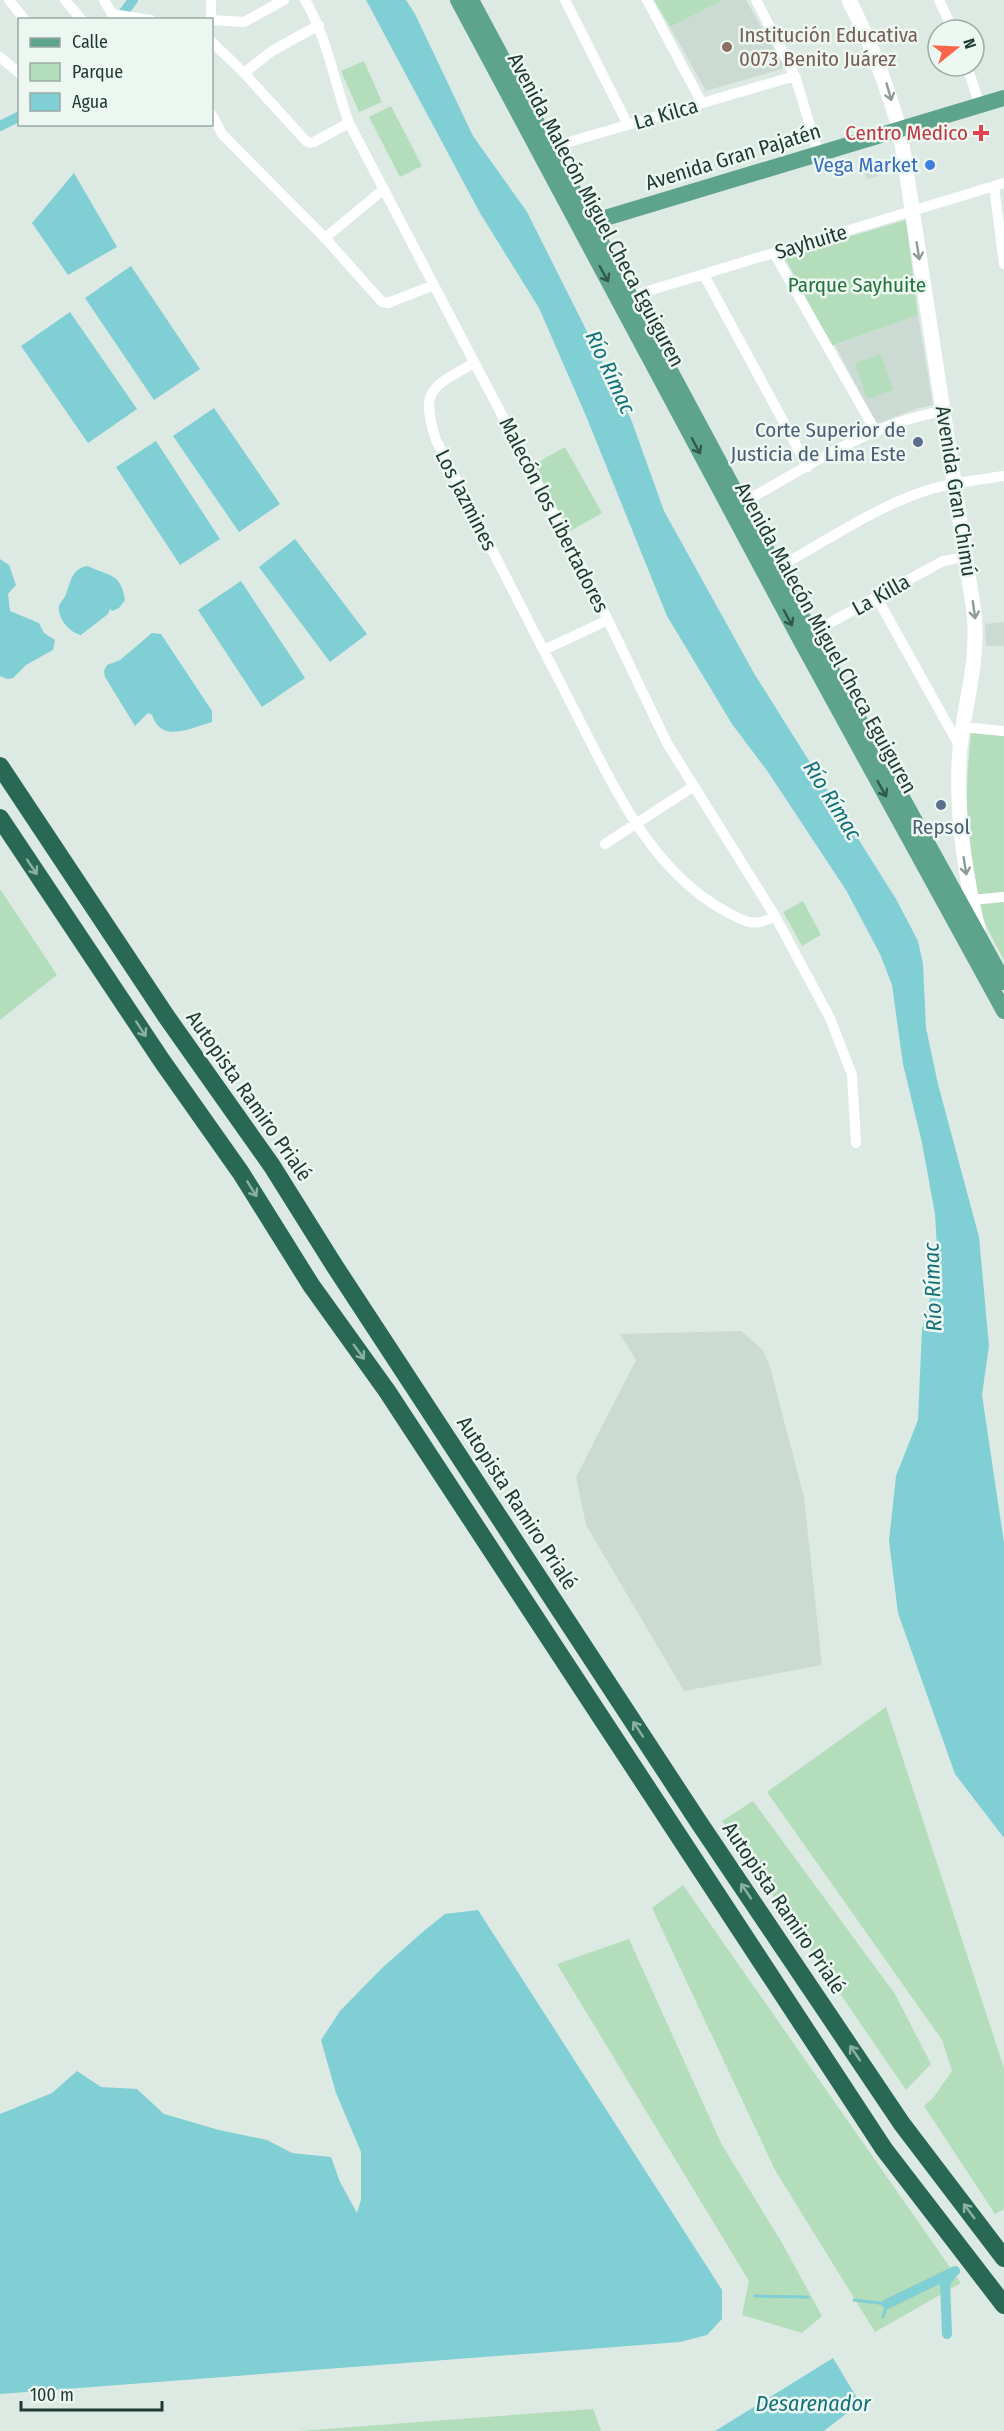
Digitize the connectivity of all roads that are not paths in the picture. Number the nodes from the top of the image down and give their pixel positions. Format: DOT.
graph roads {
  1 [pos="9,0"];
  2 [pos="65,0"];
  3 [pos="104,0"];
  4 [pos="211,0"];
  5 [pos="284,0"];
  6 [pos="305,0"];
  7 [pos="458,0"];
  8 [pos="471,0"];
  9 [pos="565,0"];
  10 [pos="647,0"];
  11 [pos="756,0"];
  12 [pos="849,0"];
  13 [pos="939,0"];
  14 [pos="117,16"];
  15 [pos="23,18"];
  16 [pos="80,18"];
  17 [pos="134,18"];
  18 [pos="211,18"];
  19 [pos="947,18"];
  20 [pos="213,20"];
  21 [pos="319,25"];
  22 [pos="213,43"];
  23 [pos="0,57"];
  24 [pos="18,72"];
  25 [pos="244,73"];
  26 [pos="795,76"];
  27 [pos="971,78"];
  28 [pos="1004,98"];
  29 [pos="702,103"];
  30 [pos="980,106"];
  31 [pos="213,117"];
  32 [pos="349,123"];
  33 [pos="628,124"];
  34 [pos="900,131"];
  35 [pos="544,149"];
  36 [pos="819,155"];
  37 [pos="999,185"];
  38 [pos="384,189"];
  39 [pos="912,210"];
  40 [pos="585,225"];
  41 [pos="325,238"];
  42 [pos="774,253"];
  43 [pos="1004,264"];
  44 [pos="704,275"];
  45 [pos="434,285"];
  46 [pos="625,298"];
  47 [pos="474,363"];
  48 [pos="944,411"];
  49 [pos="875,430"];
  50 [pos="808,466"];
  51 [pos="1004,476"];
  52 [pos="954,484"];
  53 [pos="742,503"];
  54 [pos="965,556"];
  55 [pos="777,568"];
  56 [pos="877,598"];
  57 [pos="608,620"];
  58 [pos="806,636"];
  59 [pos="544,650"];
  60 [pos="963,727"];
  61 [pos="1004,731"];
  62 [pos="961,747"];
  63 [pos="0,766"];
  64 [pos="694,786"];
  65 [pos="0,818"];
  66 [pos="635,823"];
  67 [pos="605,844"];
  68 [pos="1004,897"];
  69 [pos="971,900"];
  70 [pos="775,916"];
  71 [pos="981,942"];
  72 [pos="999,986"];
  73 [pos="1004,1011"];
  74 [pos="856,1143"];
  75 [pos="1004,2258"];
  76 [pos="1004,2305"];
  1 -- 15 [label="street"];
  2 -- 16 [label="street"];
  3 -- 14 [label="street"];
  4 -- 18 [label="street"];
  5 -- 20 [label="street"];
  6 -- 21 [label="street, Malecón los Libertadores"];
  7 -- 35 [label="main road, Avenida Malecón Miguel Checa Eguiguren"];
  8 -- 35 [label="main road, Avenida Malecón Miguel Checa Eguiguren"];
  9 -- 33 [label="street"];
  10 -- 29 [label="street"];
  11 -- 26 [label="street"];
  12 -- 34 [label="street, Avenida Gran Chimú, one-way"];
  13 -- 19 [label="street"];
  14 -- 17 [label="street"];
  21 -- 25 [label="street"];
  21 -- 32 [label="street, Malecón los Libertadores"];
  22 -- 25 [label="street"];
  23 -- 24 [label="street"];
  25 -- 32 [label="street"];
  26 -- 29 [label="street, La Kilca"];
  26 -- 36 [label="street"];
  27 -- 30 [label="street"];
  28 -- 30 [label="main road, Avenida Gran Pajatén"];
  29 -- 33 [label="street, La Kilca"];
  30 -- 34 [label="main road, Avenida Gran Pajatén"];
  31 -- 41 [label="street"];
  32 -- 38 [label="street, Malecón los Libertadores"];
  33 -- 35 [label="street, La Kilca"];
  34 -- 36 [label="main road, Avenida Gran Pajatén"];
  34 -- 39 [label="street, Avenida Gran Chimú"];
  35 -- 40 [label="main road, Avenida Malecón Miguel Checa Eguiguren"];
  36 -- 40 [label="main road, Avenida Gran Pajatén"];
  37 -- 39 [label="street, Sayhuite"];
  37 -- 43 [label="street"];
  38 -- 41 [label="street"];
  38 -- 45 [label="street, Malecón los Libertadores"];
  39 -- 42 [label="street, Sayhuite"];
  39 -- 48 [label="street, Avenida Gran Chimú, one-way"];
  40 -- 46 [label="main road, Avenida Malecón Miguel Checa Eguiguren"];
  41 -- 45 [label="street"];
  42 -- 44 [label="street, Sayhuite"];
  42 -- 49 [label="street"];
  44 -- 46 [label="street, Sayhuite"];
  44 -- 50 [label="street"];
  45 -- 47 [label="street, Malecón los Libertadores"];
  46 -- 53 [label="main road, Avenida Malecón Miguel Checa Eguiguren"];
  46 -- 58 [label="main road, Avenida Malecón Miguel Checa Eguiguren, one-way"];
  47 -- 57 [label="street, Malecón los Libertadores"];
  47 -- 59 [label="street, Los Jazmines"];
  48 -- 49 [label="street"];
  48 -- 52 [label="street, Avenida Gran Chimú"];
  49 -- 50 [label="street"];
  50 -- 53 [label="street"];
  51 -- 52 [label="street"];
  52 -- 54 [label="street, Avenida Gran Chimú"];
  52 -- 55 [label="street"];
  53 -- 55 [label="main road, Avenida Malecón Miguel Checa Eguiguren"];
  54 -- 56 [label="street, La Killa"];
  54 -- 60 [label="street, Avenida Gran Chimú, one-way"];
  55 -- 58 [label="main road, Avenida Malecón Miguel Checa Eguiguren"];
  56 -- 58 [label="street, La Killa"];
  56 -- 62 [label="street"];
  57 -- 59 [label="street"];
  57 -- 64 [label="street, Malecón los Libertadores"];
  58 -- 71 [label="main road, Avenida Malecón Miguel Checa Eguiguren"];
  58 -- 72 [label="main road, Avenida Malecón Miguel Checa Eguiguren, one-way"];
  59 -- 66 [label="street, Los Jazmines"];
  60 -- 61 [label="street"];
  60 -- 62 [label="street, Avenida Gran Chimú"];
  62 -- 69 [label="street, Avenida Gran Chimú, one-way"];
  75 -- 63 [label="highway, Autopista Ramiro Prialé, one-way"];
  64 -- 66 [label="street"];
  64 -- 70 [label="street, Malecón los Libertadores"];
  65 -- 76 [label="highway, one-way"];
  66 -- 67 [label="street"];
  66 -- 70 [label="street, Los Jazmines"];
  68 -- 69 [label="street"];
  69 -- 71 [label="street, Avenida Gran Chimú"];
  70 -- 74 [label="street, Malecón los Libertadores"];
  71 -- 72 [label="main road, Avenida Malecón Miguel Checa Eguiguren"];
  72 -- 73 [label="main road, Avenida Malecón Miguel Checa Eguiguren"];
}
